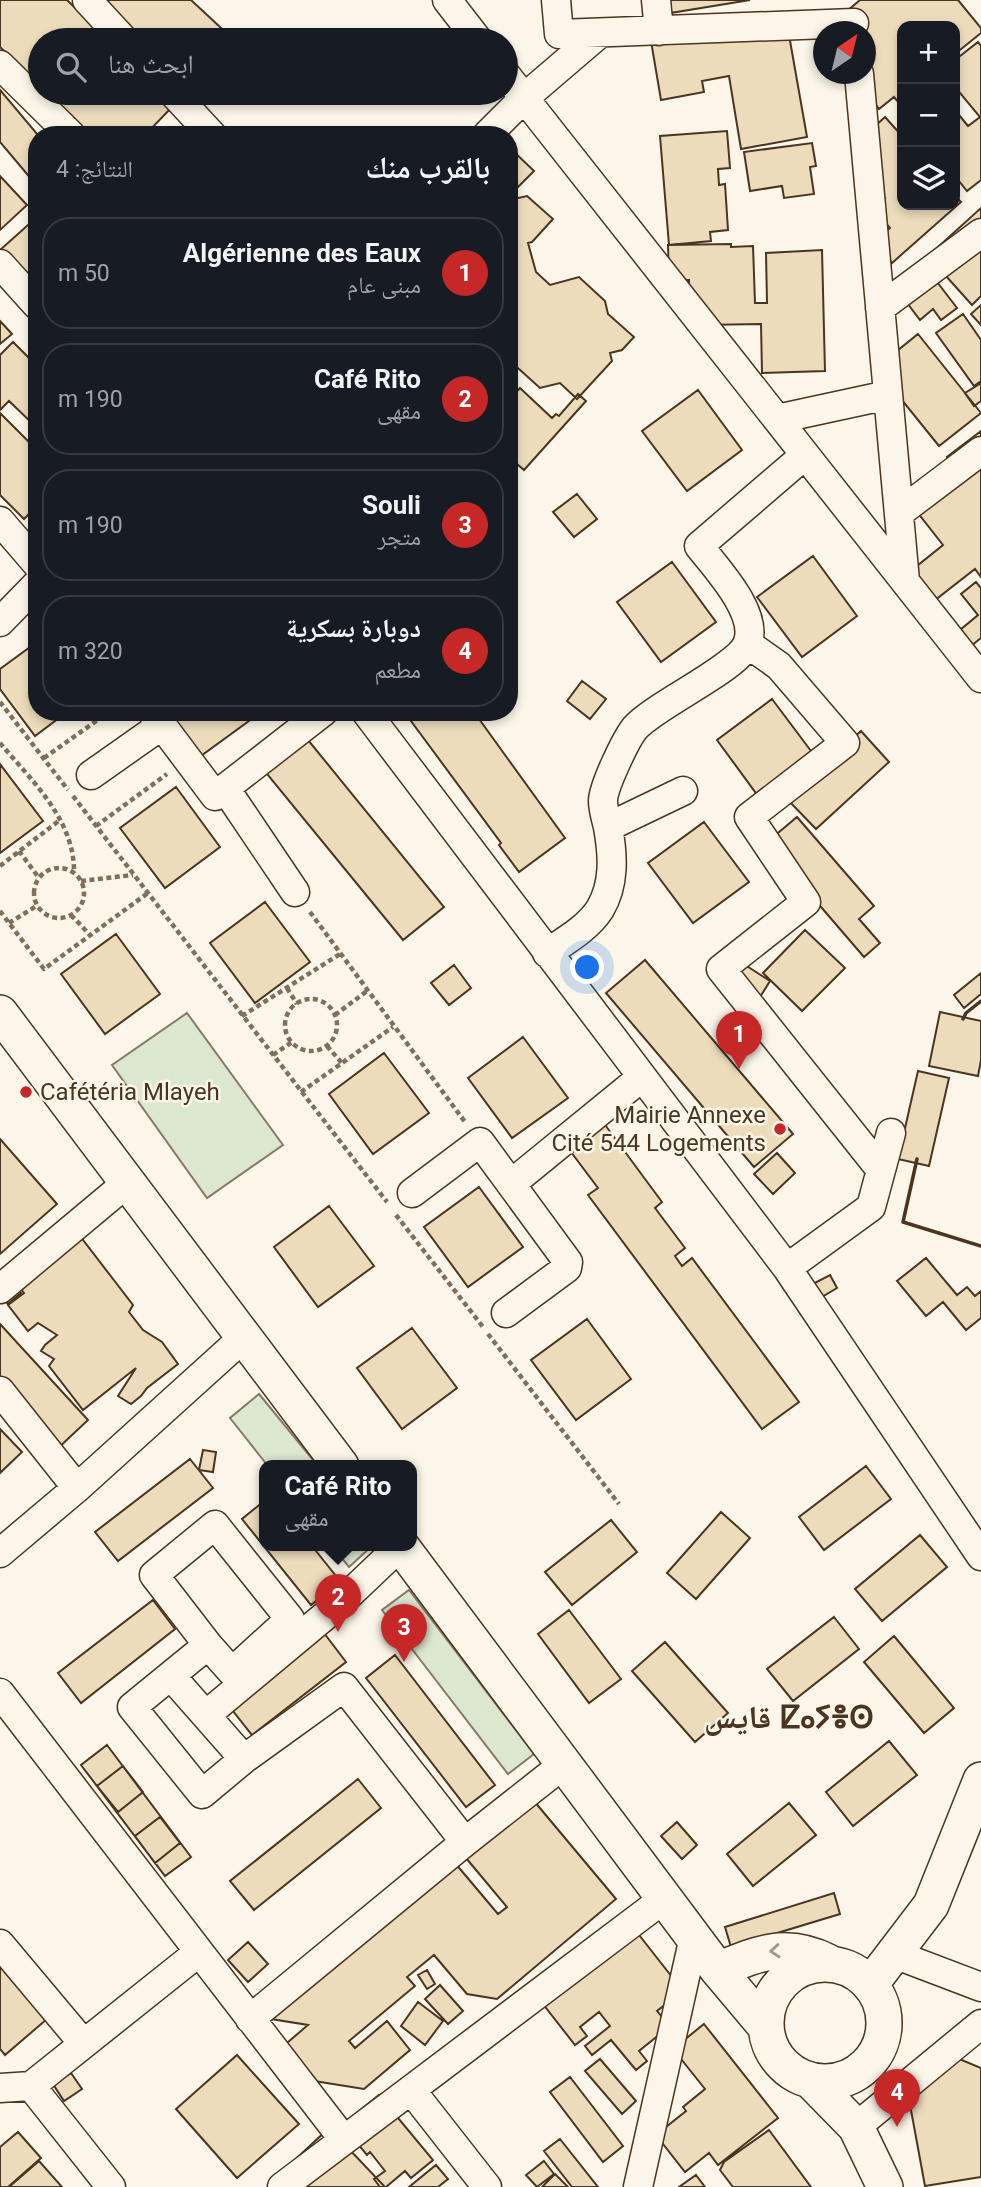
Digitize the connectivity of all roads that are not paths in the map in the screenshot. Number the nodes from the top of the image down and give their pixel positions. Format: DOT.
graph roads {
  1 [pos="87,0"];
  2 [pos="447,0"];
  3 [pos="556,0"];
  4 [pos="656,0"];
  5 [pos="854,18"];
  6 [pos="113,28"];
  7 [pos="469,28"];
  8 [pos="659,31"];
  9 [pos="600,33"];
  10 [pos="0,65"];
  11 [pos="860,84"];
  12 [pos="518,90"];
  13 [pos="28,93"];
  14 [pos="524,98"];
  15 [pos="518,104"];
  16 [pos="41,105"];
  17 [pos="184,105"];
  18 [pos="517,105"];
  19 [pos="62,126"];
  20 [pos="204,126"];
  21 [pos="495,126"];
  22 [pos="981,233"];
  23 [pos="0,264"];
  24 [pos="28,295"];
  25 [pos="880,308"];
  26 [pos="888,395"];
  27 [pos="777,419"];
  28 [pos="981,451"];
  29 [pos="805,455"];
  30 [pos="899,513"];
  31 [pos="0,521"];
  32 [pos="28,554"];
  33 [pos="905,582"];
  34 [pos="28,593"];
  35 [pos="0,622"];
  36 [pos="748,644"];
  37 [pos="981,677"];
  38 [pos="155,721"];
  39 [pos="158,721"];
  40 [pos="311,721"];
  41 [pos="373,721"];
  42 [pos="91,775"];
  43 [pos="225,788"];
  44 [pos="683,791"];
  45 [pos="608,827"];
  46 [pos="295,892"];
  47 [pos="547,953"];
  48 [pos="5,1030"];
  49 [pos="642,1077"];
  50 [pos="891,1133"];
  51 [pos="881,1170"];
  52 [pos="128,1182"];
  53 [pos="511,1184"];
  54 [pos="412,1193"];
  55 [pos="787,1268"];
  56 [pos="0,1289"];
  57 [pos="506,1313"];
  58 [pos="244,1337"];
  59 [pos="0,1391"];
  60 [pos="336,1460"];
  61 [pos="77,1488"];
  62 [pos="396,1551"];
  63 [pos="405,1551"];
  64 [pos="0,1553"];
  65 [pos="981,1556"];
  66 [pos="208,1645"];
  67 [pos="170,1676"];
  68 [pos="0,1693"];
  69 [pos="206,1714"];
  70 [pos="244,1759"];
  71 [pos="564,1764"];
  72 [pos="981,1780"];
  73 [pos="465,1842"];
  74 [pos="665,1898"];
  75 [pos="694,1937"];
  76 [pos="0,1944"];
  77 [pos="199,1951"];
  78 [pos="894,1954"];
  79 [pos="832,1964"];
  80 [pos="718,1970"];
  81 [pos="870,1985"];
  82 [pos="981,1987"];
  83 [pos="250,2019"];
  84 [pos="981,2024"];
  85 [pos="766,2027"];
  86 [pos="83,2043"];
  87 [pos="866,2066"];
  88 [pos="811,2081"];
  89 [pos="31,2086"];
  90 [pos="0,2088"];
  91 [pos="411,2090"];
  92 [pos="856,2127"];
  93 [pos="344,2140"];
  94 [pos="111,2187"];
  95 [pos="284,2187"];
  96 [pos="487,2187"];
  97 [pos="638,2187"];
  98 [pos="885,2187"];
  1 -- 6 [label="street"];
  2 -- 7 [label="street"];
  3 -- 9 [label="street"];
  4 -- 8 [label="street"];
  5 -- 8 [label="street"];
  8 -- 9 [label="street"];
  9 -- 14 [label="street"];
  10 -- 13 [label="street"];
  11 -- 25 [label="street"];
  12 -- 14 [label="street"];
  14 -- 15 [label="street"];
  14 -- 27 [label="street"];
  16 -- 19 [label="street"];
  17 -- 20 [label="street"];
  18 -- 21 [label="street"];
  22 -- 25 [label="street"];
  23 -- 24 [label="street"];
  25 -- 26 [label="street"];
  26 -- 27 [label="street"];
  26 -- 30 [label="street"];
  27 -- 29 [label="street"];
  28 -- 30 [label="street"];
  29 -- 33 [label="street"];
  29 -- 36 [label="street"];
  30 -- 33 [label="street"];
  31 -- 32 [label="street"];
  33 -- 37 [label="street"];
  34 -- 35 [label="street"];
  36 -- 45 [label="street"];
  36 -- 51 [label="street"];
  38 -- 42 [label="street"];
  39 -- 43 [label="street"];
  40 -- 43 [label="street"];
  41 -- 47 [label="street"];
  43 -- 46 [label="street"];
  44 -- 45 [label="street"];
  45 -- 47 [label="street"];
  47 -- 49 [label="street"];
  48 -- 52 [label="main road"];
  49 -- 53 [label="street"];
  49 -- 55 [label="street"];
  50 -- 51 [label="street"];
  51 -- 55 [label="street"];
  52 -- 56 [label="street"];
  52 -- 58 [label="main road"];
  53 -- 54 [label="street"];
  53 -- 57 [label="street"];
  55 -- 65 [label="street"];
  58 -- 60 [label="main road"];
  58 -- 61 [label="street"];
  59 -- 61 [label="street"];
  61 -- 64 [label="street"];
  62 -- 69 [label="street"];
  63 -- 71 [label="main road"];
  66 -- 66 [label="street"];
  66 -- 67 [label="street"];
  67 -- 69 [label="street"];
  67 -- 70 [label="street"];
  68 -- 77 [label="street"];
  69 -- 70 [label="street"];
  70 -- 73 [label="street"];
  71 -- 73 [label="street"];
  71 -- 74 [label="main road"];
  72 -- 78 [label="main road"];
  73 -- 83 [label="street"];
  74 -- 75 [label="main road"];
  74 -- 91 [label="street"];
  75 -- 80 [label="main road"];
  75 -- 97 [label="street"];
  76 -- 86 [label="street"];
  77 -- 83 [label="street"];
  77 -- 86 [label="street"];
  78 -- 81 [label="main road"];
  78 -- 82 [label="street"];
  79 -- 80 [label="main road, one-way"];
  79 -- 81 [label="main road"];
  79 -- 85 [label="main road"];
  80 -- 85 [label="main road"];
  81 -- 87 [label="main road"];
  83 -- 93 [label="street"];
  84 -- 92 [label="street"];
  85 -- 88 [label="main road"];
  86 -- 89 [label="street"];
  87 -- 88 [label="main road"];
  87 -- 92 [label="main road"];
  88 -- 92 [label="main road"];
  89 -- 90 [label="street"];
  89 -- 94 [label="street"];
  91 -- 93 [label="street"];
  91 -- 96 [label="street"];
  92 -- 98 [label="main road"];
  93 -- 95 [label="street"];
}
